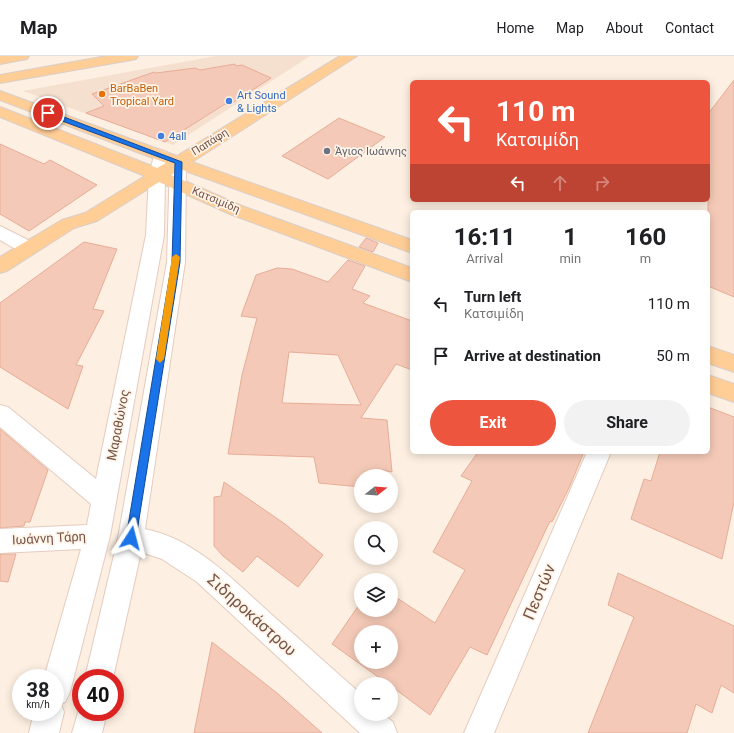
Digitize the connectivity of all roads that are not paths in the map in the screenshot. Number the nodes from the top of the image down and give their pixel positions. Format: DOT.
graph roads {
  1 [pos="22,56"];
  2 [pos="131,56"];
  3 [pos="324,56"];
  4 [pos="350,56"];
  5 [pos="0,60"];
  6 [pos="0,79"];
  7 [pos="284,80"];
  8 [pos="0,95"];
  9 [pos="0,112"];
  10 [pos="165,165"];
  11 [pos="0,232"];
  12 [pos="410,246"];
  13 [pos="29,248"];
  14 [pos="0,266"];
  15 [pos="410,273"];
  16 [pos="710,355"];
  17 [pos="734,364"];
  18 [pos="710,385"];
  19 [pos="734,393"];
  20 [pos="0,414"];
  21 [pos="598,454"];
  22 [pos="104,500"];
  23 [pos="97,536"];
  24 [pos="131,538"];
  25 [pos="0,541"];
  26 [pos="61,669"];
  27 [pos="101,669"];
  28 [pos="354,708"];
  29 [pos="47,721"];
  30 [pos="90,721"];
  31 [pos="369,721"];
  32 [pos="44,733"];
  33 [pos="87,733"];
  34 [pos="382,733"];
  35 [pos="479,733"];
  1 -- 5 [label="main road"];
  2 -- 6 [label="main road"];
  3 -- 7 [label="main road"];
  4 -- 10 [label="main road, Παπάφη"];
  8 -- 10 [label="main road, Κατσιμίδη"];
  9 -- 10 [label="main road, Κατσιμίδη"];
  10 -- 12 [label="main road, Κατσιμίδη"];
  10 -- 13 [label="main road, Παπάφη"];
  10 -- 15 [label="main road, Κατσιμίδη"];
  10 -- 22 [label="street, Μαραθώνος"];
  10 -- 24 [label="street"];
  11 -- 13 [label="street"];
  13 -- 14 [label="main road, Παπάφη"];
  16 -- 17 [label="main road"];
  18 -- 19 [label="main road"];
  20 -- 22 [label="street"];
  21 -- 35 [label="street, Πεστών"];
  22 -- 23 [label="street, Μαραθώνος"];
  23 -- 25 [label="street, Ιωάννη Τάρη"];
  23 -- 26 [label="street, Μαραθώνος"];
  24 -- 27 [label="street"];
  24 -- 28 [label="street, Σιδηροκάστρου"];
  29 -- 32 [label="street"];
  30 -- 33 [label="street"];
  31 -- 34 [label="street, Σιδηροκάστρου"];
}
